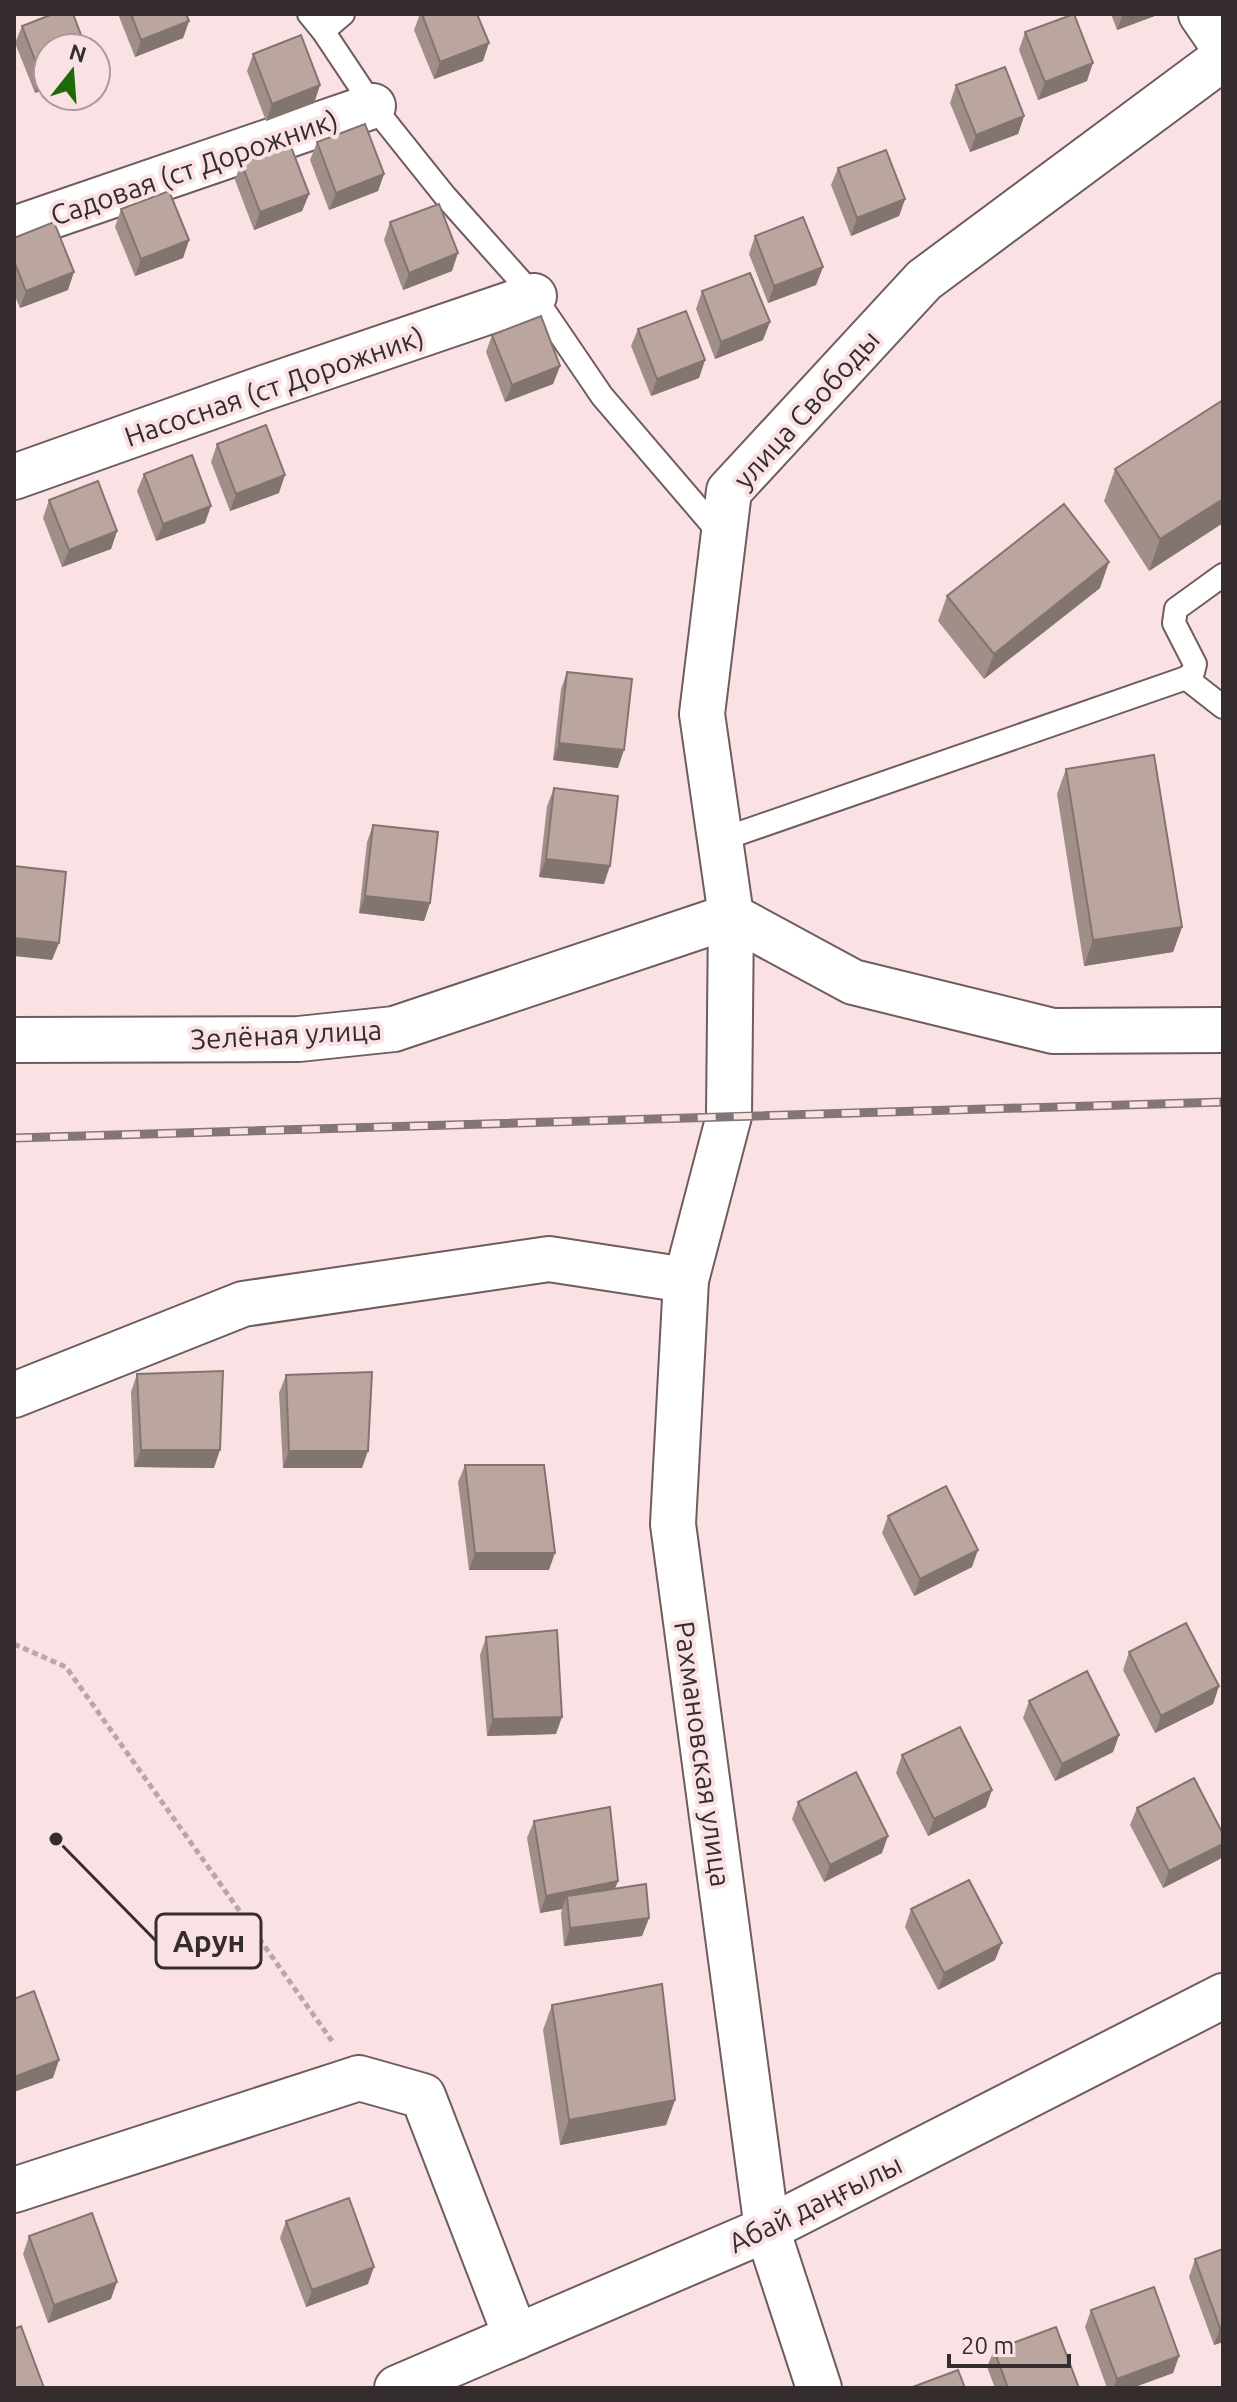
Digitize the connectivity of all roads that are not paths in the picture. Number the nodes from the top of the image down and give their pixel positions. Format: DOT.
graph roads {
  1 [pos="343,14"];
  2 [pos="1201,14"];
  3 [pos="316,22"];
  4 [pos="1223,46"];
  5 [pos="1223,58"];
  6 [pos="373,106"];
  7 [pos="14,229"];
  8 [pos="534,296"];
  9 [pos="14,477"];
  10 [pos="723,537"];
  11 [pos="1223,575"];
  12 [pos="1186,678"];
  13 [pos="1223,707"];
  14 [pos="720,840"];
  15 [pos="731,916"];
  16 [pos="1223,1030"];
  17 [pos="14,1040"];
  18 [pos="729,1116"];
  19 [pos="686,1280"];
  20 [pos="14,1395"];
  21 [pos="1223,1996"];
  22 [pos="14,2190"];
  23 [pos="767,2229"];
  24 [pos="516,2337"];
  25 [pos="397,2388"];
  26 [pos="819,2388"];
  1 -- 3 [label="lane"];
  2 -- 4 [label="street"];
  3 -- 6 [label="lane"];
  5 -- 10 [label="street, улица Свободы"];
  6 -- 7 [label="street, Садовая (ст Дорожник)"];
  6 -- 8 [label="lane"];
  8 -- 9 [label="street, Насосная (ст Дорожник)"];
  8 -- 10 [label="lane"];
  10 -- 14 [label="street, улица Свободы"];
  11 -- 12 [label="lane"];
  12 -- 13 [label="lane"];
  12 -- 14 [label="lane"];
  14 -- 15 [label="street, улица Свободы"];
  15 -- 16 [label="street"];
  15 -- 17 [label="street, Зелёная улица"];
  15 -- 18 [label="street, улица Свободы"];
  18 -- 19 [label="street, Рахмановская улица"];
  19 -- 20 [label="street"];
  19 -- 23 [label="street, Рахмановская улица"];
  21 -- 23 [label="street, Абай даңғылы"];
  22 -- 24 [label="street"];
  23 -- 24 [label="street, Абай даңғылы"];
  23 -- 26 [label="street, Рахмановская улица"];
  24 -- 25 [label="street, Абай даңғылы"];
}
